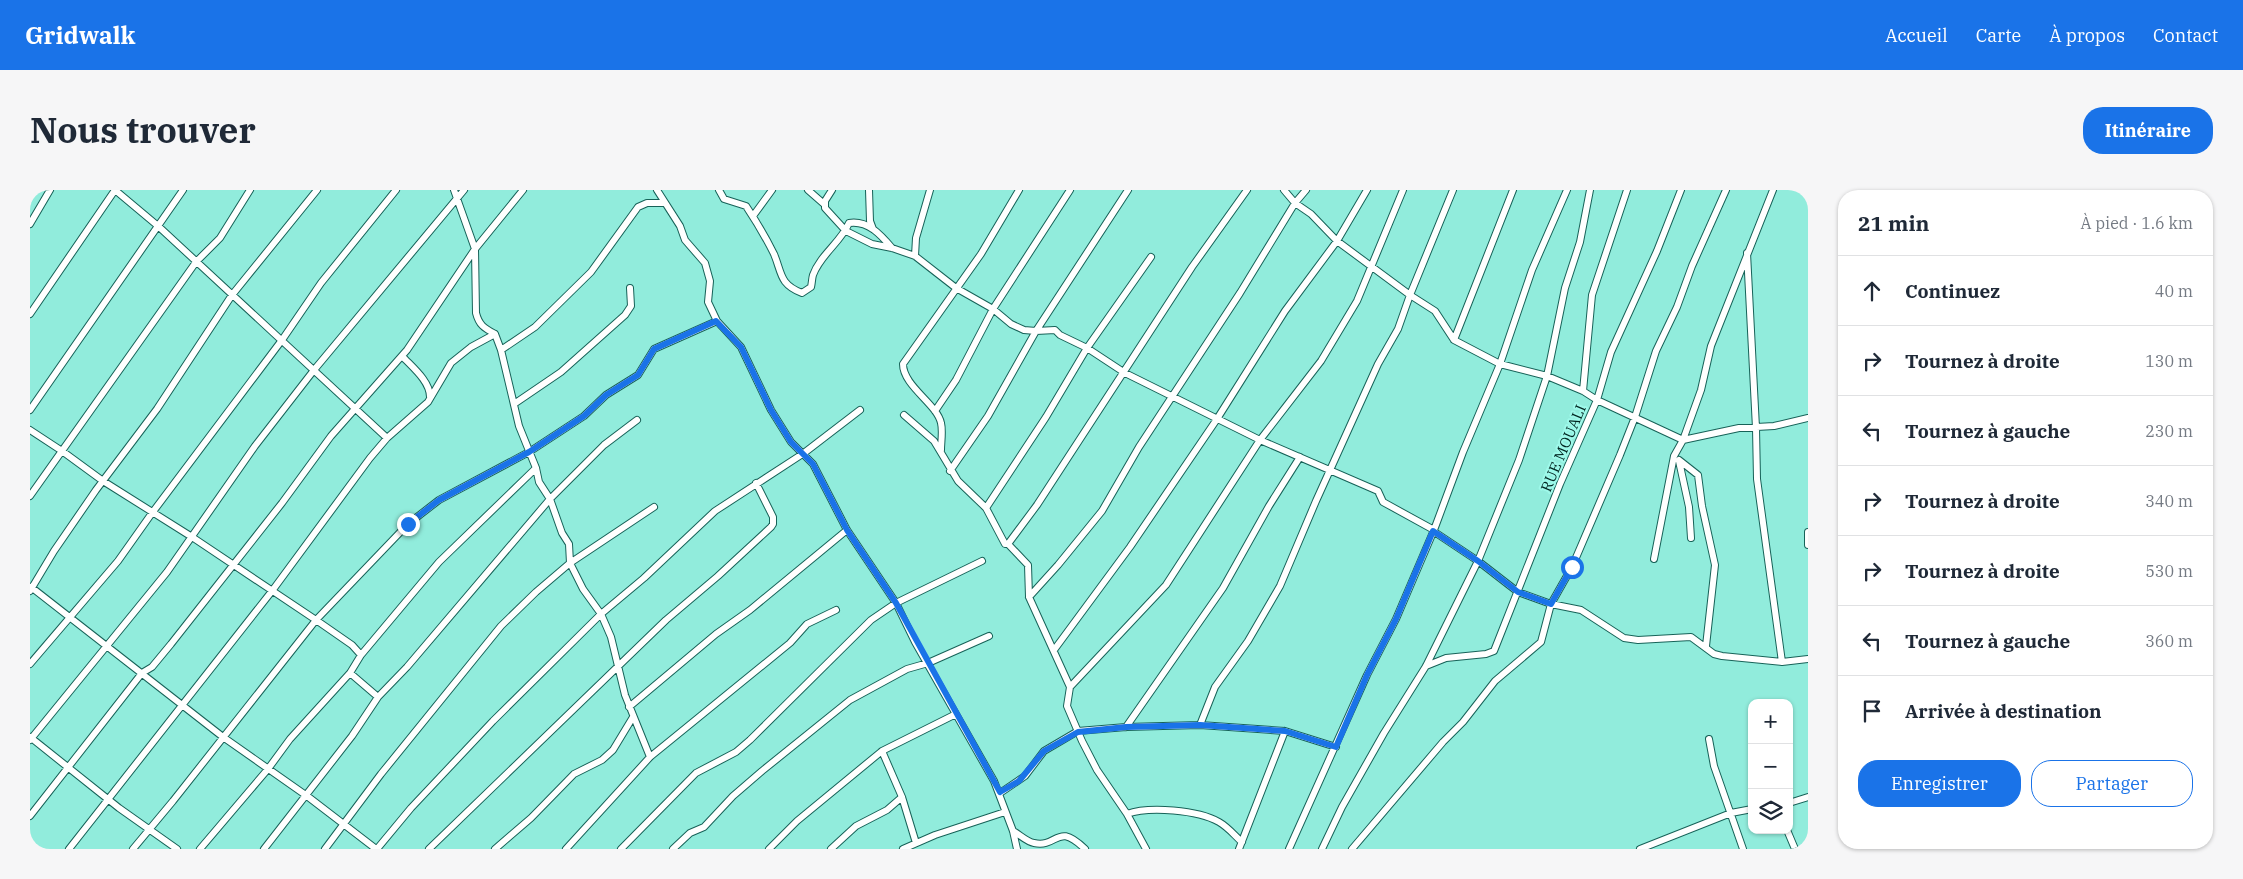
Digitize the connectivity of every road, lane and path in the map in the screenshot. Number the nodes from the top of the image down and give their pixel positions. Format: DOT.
graph roads {
  1 [pos="50,190"];
  2 [pos="115,190"];
  3 [pos="183,190"];
  4 [pos="250,190"];
  5 [pos="316,190"];
  6 [pos="396,190"];
  7 [pos="454,190"];
  8 [pos="464,190"];
  9 [pos="523,190"];
  10 [pos="657,190"];
  11 [pos="719,190"];
  12 [pos="772,190"];
  13 [pos="808,190"];
  14 [pos="832,190"];
  15 [pos="869,190"];
  16 [pos="930,190"];
  17 [pos="1017,190"];
  18 [pos="1070,190"];
  19 [pos="1128,190"];
  20 [pos="1247,190"];
  21 [pos="1284,190"];
  22 [pos="1306,190"];
  23 [pos="1367,190"];
  24 [pos="1403,190"];
  25 [pos="1453,190"];
  26 [pos="1513,190"];
  27 [pos="1567,190"];
  28 [pos="1590,190"];
  29 [pos="1628,190"];
  30 [pos="1680,190"];
  31 [pos="1726,190"];
  32 [pos="1773,190"];
  33 [pos="457,199"];
  34 [pos="665,203"];
  35 [pos="1294,203"];
  36 [pos="824,204"];
  37 [pos="753,216"];
  38 [pos="30,224"];
  39 [pos="158,226"];
  40 [pos="873,229"];
  41 [pos="846,231"];
  42 [pos="1337,241"];
  43 [pos="892,248"];
  44 [pos="475,249"];
  45 [pos="1747,253"];
  46 [pos="915,256"];
  47 [pos="1151,257"];
  48 [pos="196,262"];
  49 [pos="1371,267"];
  50 [pos="630,288"];
  51 [pos="956,288"];
  52 [pos="232,295"];
  53 [pos="1410,295"];
  54 [pos="993,309"];
  55 [pos="30,314"];
  56 [pos="716,321"];
  57 [pos="1036,331"];
  58 [pos="495,334"];
  59 [pos="282,340"];
  60 [pos="1454,340"];
  61 [pos="1087,348"];
  62 [pos="501,350"];
  63 [pos="402,356"];
  64 [pos="1500,364"];
  65 [pos="314,370"];
  66 [pos="1124,373"];
  67 [pos="1547,376"];
  68 [pos="1583,391"];
  69 [pos="430,397"];
  70 [pos="1173,397"];
  71 [pos="1597,400"];
  72 [pos="514,404"];
  73 [pos="356,408"];
  74 [pos="30,410"];
  75 [pos="860,410"];
  76 [pos="935,412"];
  77 [pos="904,415"];
  78 [pos="1635,417"];
  79 [pos="1808,418"];
  80 [pos="1218,419"];
  81 [pos="637,420"];
  82 [pos="1756,428"];
  83 [pos="30,430"];
  84 [pos="387,438"];
  85 [pos="1260,440"];
  86 [pos="1683,440"];
  87 [pos="62,450"];
  88 [pos="941,451"];
  89 [pos="529,452"];
  90 [pos="804,453"];
  91 [pos="1300,458"];
  92 [pos="1677,458"];
  93 [pos="536,468"];
  94 [pos="1330,470"];
  95 [pos="950,471"];
  96 [pos="102,481"];
  97 [pos="756,483"];
  98 [pos="30,496"];
  99 [pos="550,499"];
  100 [pos="654,507"];
  101 [pos="986,508"];
  102 [pos="152,512"];
  103 [pos="847,530"];
  104 [pos="1433,531"];
  105 [pos="1808,532"];
  106 [pos="192,537"];
  107 [pos="1691,538"];
  108 [pos="1008,544"];
  109 [pos="1808,545"];
  110 [pos="1654,559"];
  111 [pos="982,561"];
  112 [pos="1478,561"];
  113 [pos="570,563"];
  114 [pos="233,566"];
  115 [pos="31,588"];
  116 [pos="272,591"];
  117 [pos="1518,592"];
  118 [pos="1029,597"];
  119 [pos="896,603"];
  120 [pos="1551,604"];
  121 [pos="836,610"];
  122 [pos="601,614"];
  123 [pos="71,618"];
  124 [pos="316,620"];
  125 [pos="990,636"];
  126 [pos="108,646"];
  127 [pos="1706,646"];
  128 [pos="1054,650"];
  129 [pos="361,655"];
  130 [pos="1808,659"];
  131 [pos="1782,662"];
  132 [pos="928,663"];
  133 [pos="30,664"];
  134 [pos="1426,666"];
  135 [pos="617,667"];
  136 [pos="142,673"];
  137 [pos="350,673"];
  138 [pos="1070,687"];
  139 [pos="378,697"];
  140 [pos="182,705"];
  141 [pos="629,707"];
  142 [pos="956,714"];
  143 [pos="633,717"];
  144 [pos="1200,725"];
  145 [pos="1126,727"];
  146 [pos="1285,731"];
  147 [pos="1078,732"];
  148 [pos="223,737"];
  149 [pos="31,738"];
  150 [pos="1709,739"];
  151 [pos="1336,747"];
  152 [pos="882,751"];
  153 [pos="650,757"];
  154 [pos="68,767"];
  155 [pos="268,768"];
  156 [pos="1000,792"];
  157 [pos="306,796"];
  158 [pos="902,797"];
  159 [pos="1808,797"];
  160 [pos="108,799"];
  161 [pos="1793,802"];
  162 [pos="1748,810"];
  163 [pos="1005,812"];
  164 [pos="1731,813"];
  165 [pos="1127,814"];
  166 [pos="30,816"];
  167 [pos="344,824"];
  168 [pos="149,829"];
  169 [pos="1013,831"];
  170 [pos="1789,834"];
  171 [pos="916,843"];
  172 [pos="1241,846"];
  173 [pos="69,849"];
  174 [pos="133,849"];
  175 [pos="177,849"];
  176 [pos="200,849"];
  177 [pos="264,849"];
  178 [pos="325,849"];
  179 [pos="376,849"];
  180 [pos="429,849"];
  181 [pos="495,849"];
  182 [pos="566,849"];
  183 [pos="621,849"];
  184 [pos="673,849"];
  185 [pos="769,849"];
  186 [pos="830,849"];
  187 [pos="903,849"];
  188 [pos="1017,849"];
  189 [pos="1085,849"];
  190 [pos="1146,849"];
  191 [pos="1289,849"];
  192 [pos="1322,849"];
  193 [pos="1352,849"];
  194 [pos="1640,849"];
  195 [pos="1744,849"];
  196 [pos="1795,849"];
  1 -- 38 [label="street"];
  2 -- 39 [label="street"];
  2 -- 55 [label="street"];
  3 -- 39 [label="street"];
  4 -- 48 [label="street"];
  5 -- 52 [label="street"];
  6 -- 59 [label="street"];
  7 -- 33 [label="street"];
  8 -- 33 [label="street"];
  9 -- 44 [label="street"];
  10 -- 34 [label="street"];
  11 -- 37 [label="street"];
  12 -- 37 [label="street"];
  13 -- 36 [label="street"];
  14 -- 36 [label="street"];
  15 -- 40 [label="street"];
  16 -- 46 [label="street"];
  17 -- 51 [label="street"];
  18 -- 54 [label="street"];
  19 -- 57 [label="street"];
  20 -- 66 [label="street"];
  21 -- 35 [label="street"];
  22 -- 35 [label="street"];
  23 -- 42 [label="street"];
  24 -- 49 [label="street"];
  25 -- 53 [label="street"];
  26 -- 60 [label="street"];
  27 -- 64 [label="street"];
  28 -- 67 [label="street"];
  29 -- 68 [label="street"];
  30 -- 71 [label="street, RUE MOUALI"];
  31 -- 78 [label="street"];
  32 -- 45 [label="street"];
  33 -- 44 [label="street"];
  33 -- 65 [label="street"];
  34 -- 56 [label="street"];
  34 -- 62 [label="street"];
  35 -- 42 [label="street"];
  35 -- 70 [label="street"];
  36 -- 41 [label="street"];
  37 -- 41 [label="street"];
  39 -- 48 [label="street"];
  39 -- 74 [label="street"];
  40 -- 41 [label="street"];
  40 -- 43 [label="street"];
  41 -- 43 [label="street"];
  42 -- 49 [label="street"];
  42 -- 80 [label="street"];
  43 -- 46 [label="street"];
  44 -- 58 [label="street"];
  44 -- 63 [label="street"];
  45 -- 82 [label="street"];
  45 -- 86 [label="street"];
  46 -- 51 [label="street"];
  47 -- 61 [label="street"];
  48 -- 52 [label="street"];
  48 -- 87 [label="street"];
  49 -- 53 [label="street"];
  49 -- 85 [label="street"];
  50 -- 72 [label="street"];
  51 -- 54 [label="street"];
  51 -- 76 [label="street"];
  52 -- 59 [label="street"];
  52 -- 96 [label="street"];
  53 -- 60 [label="street"];
  53 -- 94 [label="street"];
  54 -- 57 [label="street"];
  54 -- 76 [label="street"];
  56 -- 89 [label="street"];
  56 -- 90 [label="street"];
  57 -- 61 [label="street"];
  57 -- 95 [label="street"];
  58 -- 62 [label="street"];
  58 -- 69 [label="street"];
  59 -- 65 [label="street"];
  59 -- 102 [label="street"];
  60 -- 64 [label="street"];
  61 -- 66 [label="street"];
  61 -- 101 [label="street"];
  62 -- 72 [label="street"];
  63 -- 69 [label="street"];
  63 -- 73 [label="street"];
  64 -- 67 [label="street"];
  64 -- 104 [label="street"];
  65 -- 73 [label="street"];
  65 -- 106 [label="street"];
  66 -- 70 [label="street"];
  66 -- 108 [label="street"];
  67 -- 68 [label="street"];
  67 -- 112 [label="street"];
  68 -- 71 [label="street"];
  69 -- 84 [label="street"];
  70 -- 80 [label="street"];
  70 -- 118 [label="street"];
  71 -- 78 [label="street"];
  71 -- 117 [label="street, RUE MOUALI"];
  72 -- 89 [label="street"];
  73 -- 84 [label="street"];
  73 -- 114 [label="street"];
  75 -- 90 [label="street"];
  76 -- 88 [label="street"];
  77 -- 88 [label="street"];
  78 -- 86 [label="street"];
  78 -- 120 [label="street"];
  79 -- 82 [label="street"];
  80 -- 85 [label="street"];
  80 -- 128 [label="street"];
  81 -- 99 [label="street"];
  82 -- 86 [label="street"];
  82 -- 131 [label="street"];
  83 -- 87 [label="street"];
  84 -- 116 [label="street"];
  85 -- 91 [label="street"];
  85 -- 138 [label="street"];
  86 -- 92 [label="street"];
  87 -- 96 [label="street"];
  87 -- 98 [label="street"];
  88 -- 95 [label="street"];
  89 -- 93 [label="street"];
  89 -- 124 [label="street"];
  90 -- 97 [label="street"];
  90 -- 103 [label="street"];
  91 -- 94 [label="street"];
  91 -- 145 [label="street"];
  92 -- 107 [label="street"];
  92 -- 110 [label="street"];
  92 -- 127 [label="street"];
  93 -- 99 [label="street"];
  93 -- 129 [label="street"];
  94 -- 104 [label="street"];
  94 -- 144 [label="street"];
  95 -- 101 [label="street"];
  96 -- 102 [label="street"];
  96 -- 115 [label="street"];
  97 -- 122 [label="street"];
  97 -- 135 [label="street"];
  99 -- 113 [label="street"];
  99 -- 139 [label="street"];
  100 -- 113 [label="street"];
  101 -- 108 [label="street"];
  102 -- 106 [label="street"];
  102 -- 123 [label="street"];
  103 -- 119 [label="street"];
  103 -- 141 [label="street"];
  104 -- 112 [label="street"];
  104 -- 151 [label="street"];
  105 -- 109 [label="street"];
  106 -- 114 [label="street"];
  106 -- 126 [label="street"];
  108 -- 118 [label="street"];
  111 -- 119 [label="street"];
  112 -- 117 [label="street"];
  112 -- 134 [label="street"];
  113 -- 122 [label="street"];
  113 -- 167 [label="street"];
  114 -- 116 [label="street"];
  114 -- 136 [label="street"];
  115 -- 123 [label="street"];
  116 -- 124 [label="street"];
  116 -- 140 [label="street"];
  117 -- 120 [label="street"];
  117 -- 134 [label="street, RUE MOUALI"];
  118 -- 128 [label="street"];
  119 -- 132 [label="street"];
  119 -- 183 [label="street"];
  120 -- 127 [label="street"];
  120 -- 193 [label="street"];
  121 -- 153 [label="street"];
  122 -- 135 [label="street"];
  122 -- 179 [label="street"];
  123 -- 126 [label="street"];
  123 -- 133 [label="street"];
  124 -- 129 [label="street"];
  124 -- 148 [label="street"];
  125 -- 132 [label="street"];
  126 -- 136 [label="street"];
  126 -- 149 [label="street"];
  127 -- 131 [label="street"];
  128 -- 138 [label="street"];
  129 -- 137 [label="street"];
  130 -- 131 [label="street"];
  132 -- 142 [label="street"];
  132 -- 184 [label="street"];
  134 -- 192 [label="street"];
  135 -- 141 [label="street"];
  135 -- 180 [label="street"];
  136 -- 140 [label="street"];
  136 -- 154 [label="street"];
  137 -- 139 [label="street"];
  137 -- 155 [label="street"];
  138 -- 147 [label="street"];
  139 -- 157 [label="street"];
  140 -- 148 [label="street"];
  140 -- 160 [label="street"];
  141 -- 143 [label="street"];
  142 -- 152 [label="street"];
  142 -- 156 [label="street"];
  143 -- 153 [label="street"];
  143 -- 181 [label="street"];
  144 -- 145 [label="street"];
  144 -- 146 [label="street"];
  145 -- 147 [label="street"];
  146 -- 151 [label="street"];
  146 -- 172 [label="street"];
  147 -- 156 [label="street"];
  147 -- 165 [label="street"];
  148 -- 155 [label="street"];
  148 -- 168 [label="street"];
  149 -- 154 [label="street"];
  150 -- 164 [label="street"];
  151 -- 191 [label="street"];
  152 -- 158 [label="street"];
  152 -- 185 [label="street"];
  153 -- 182 [label="street"];
  154 -- 160 [label="street"];
  154 -- 166 [label="street"];
  155 -- 157 [label="street"];
  155 -- 176 [label="street"];
  156 -- 163 [label="street"];
  157 -- 167 [label="street"];
  157 -- 177 [label="street"];
  158 -- 171 [label="street"];
  158 -- 186 [label="street"];
  159 -- 161 [label="street"];
  160 -- 168 [label="street"];
  160 -- 173 [label="street"];
  162 -- 164 [label="street"];
  163 -- 169 [label="street"];
  163 -- 171 [label="street"];
  164 -- 194 [label="street"];
  164 -- 195 [label="street"];
  165 -- 172 [label="street"];
  165 -- 190 [label="street"];
  167 -- 178 [label="street"];
  167 -- 179 [label="street"];
  168 -- 174 [label="street"];
  168 -- 175 [label="street"];
  169 -- 188 [label="street"];
  169 -- 189 [label="street"];
  170 -- 196 [label="street"];
  171 -- 187 [label="street"];
}
